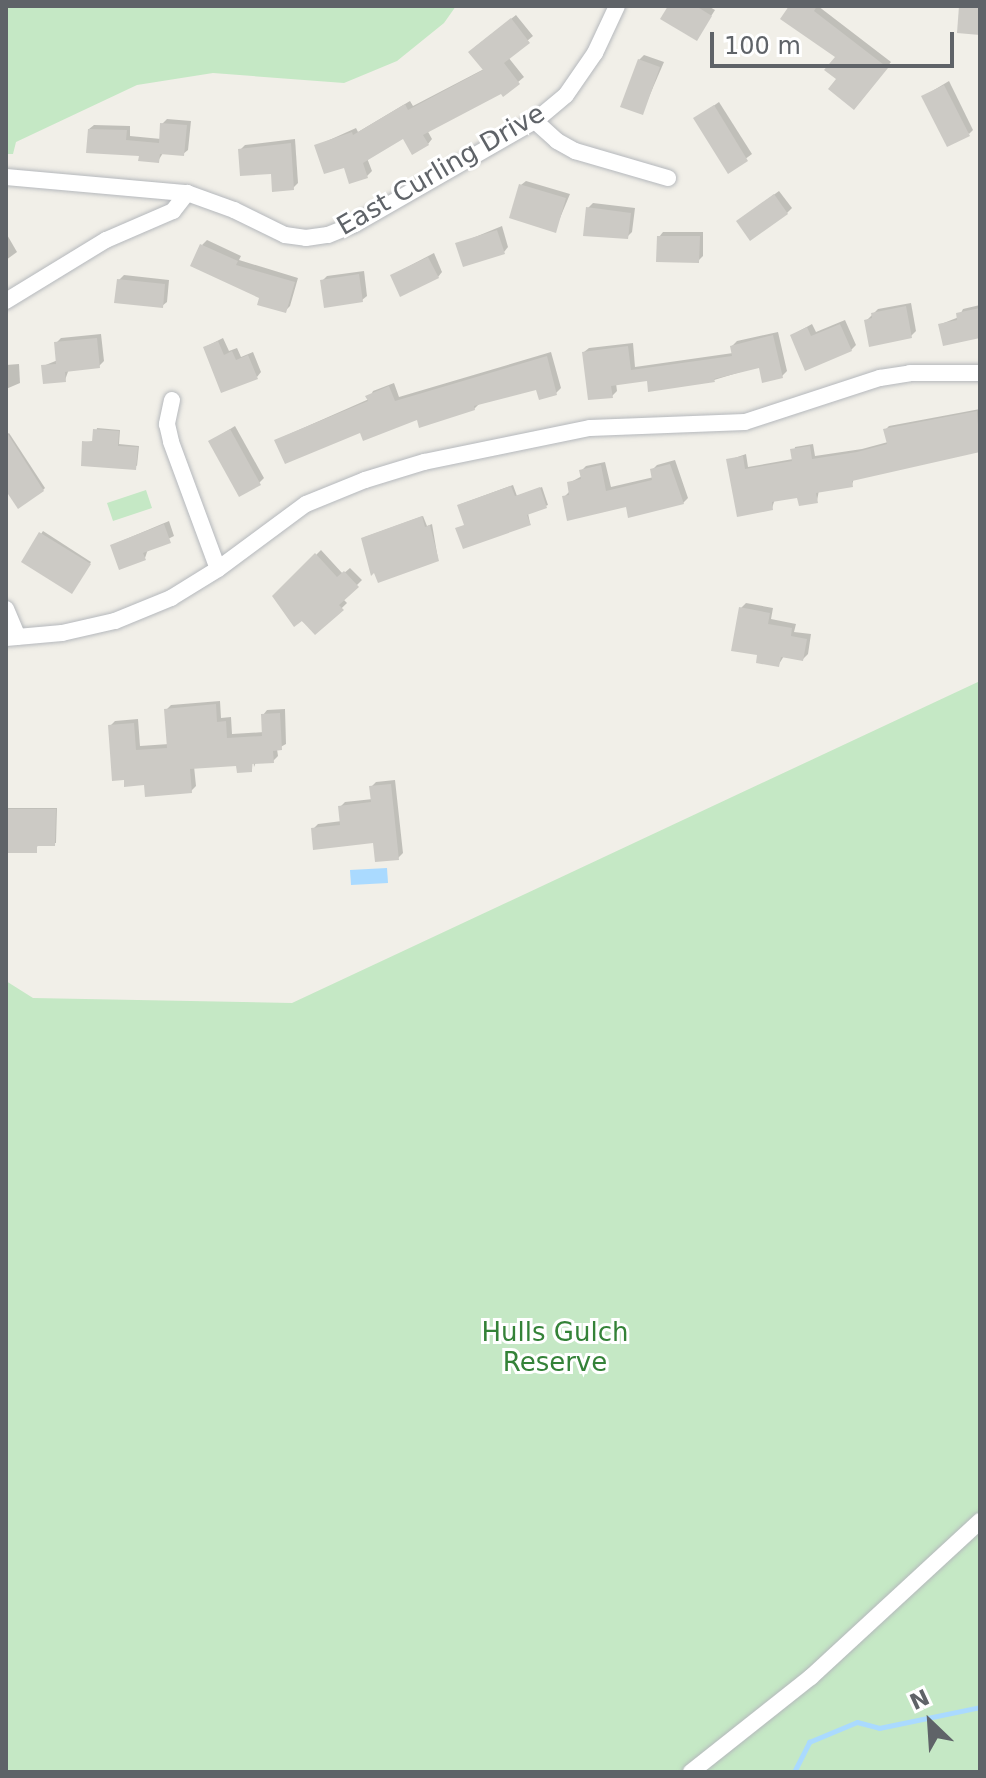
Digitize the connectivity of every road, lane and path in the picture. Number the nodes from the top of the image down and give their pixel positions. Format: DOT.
graph roads {
  1 [pos="617,6"];
  2 [pos="535,121"];
  3 [pos="6,177"];
  4 [pos="668,178"];
  5 [pos="187,193"];
  6 [pos="6,301"];
  7 [pos="980,373"];
  8 [pos="172,400"];
  9 [pos="218,569"];
  10 [pos="6,609"];
  11 [pos="12,637"];
  12 [pos="980,1521"];
  13 [pos="691,1772"];
  1 -- 2 [label="street, East Curling Drive"];
  2 -- 4 [label="street"];
  2 -- 5 [label="street, East Curling Drive"];
  3 -- 5 [label="street"];
  5 -- 6 [label="street"];
  7 -- 9 [label="street"];
  8 -- 9 [label="street"];
  9 -- 11 [label="street"];
  10 -- 11 [label="street"];
  12 -- 13 [label="street"];
}
